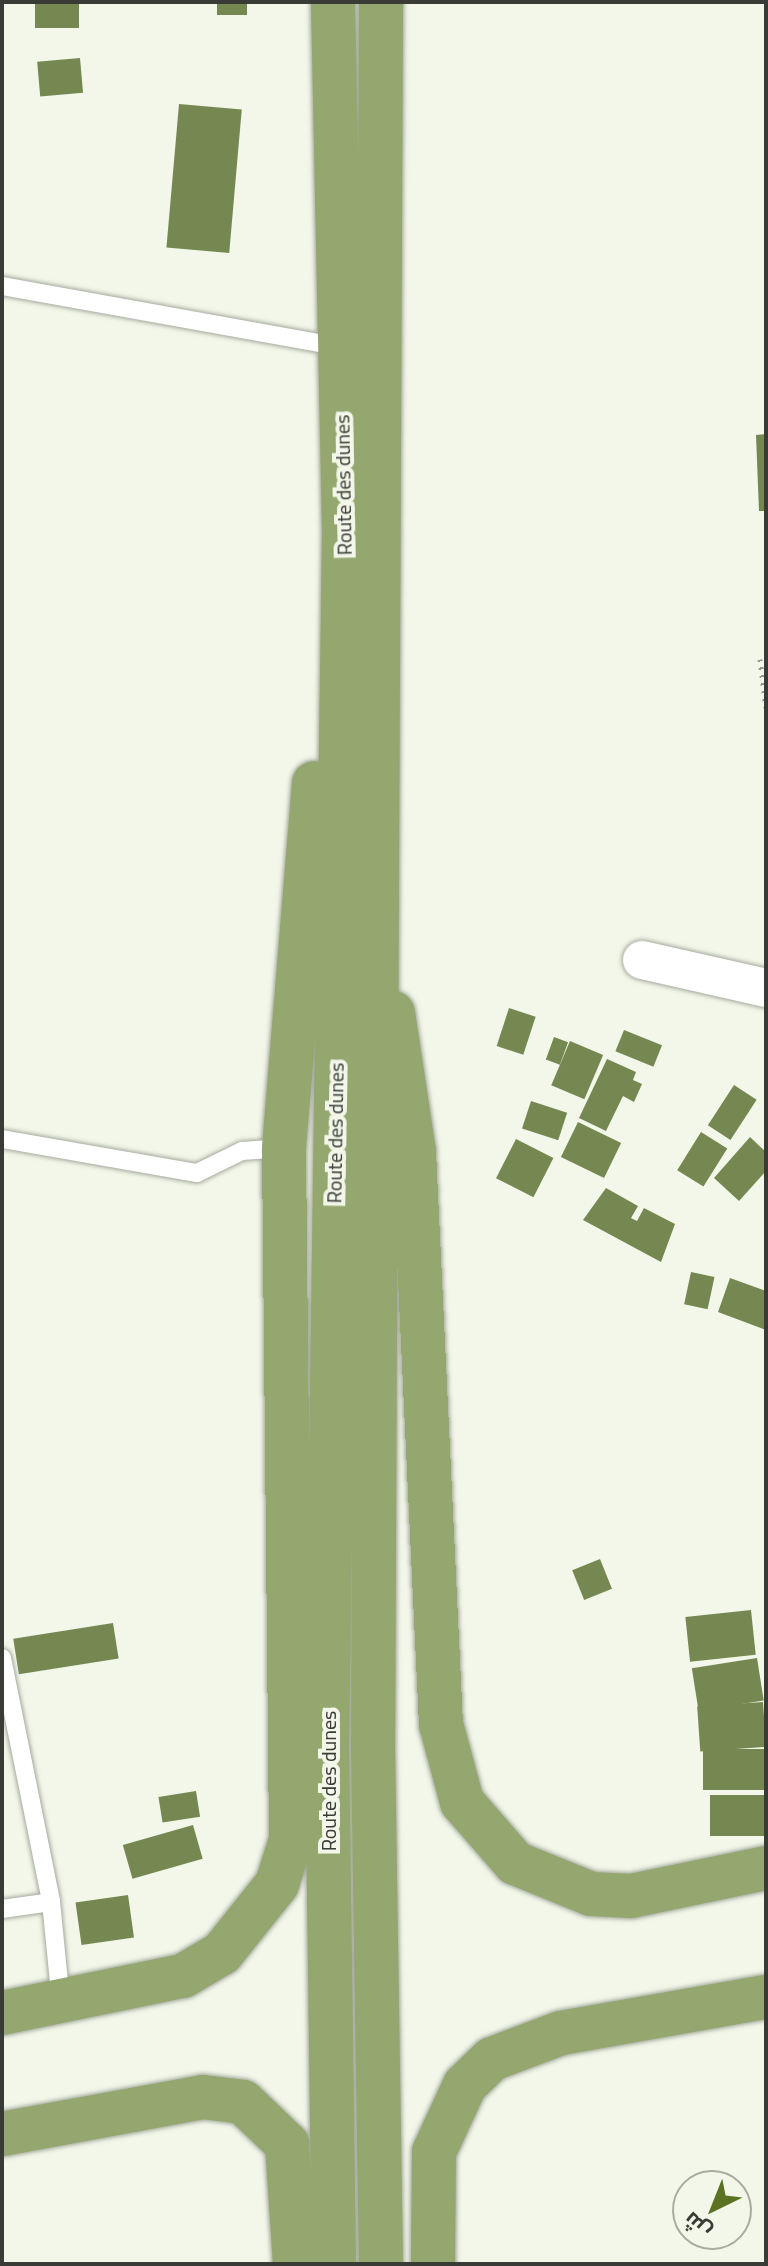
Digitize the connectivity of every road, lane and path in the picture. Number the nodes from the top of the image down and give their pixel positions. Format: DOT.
graph roads {
  1 [pos="333,2"];
  2 [pos="381,2"];
  3 [pos="2,286"];
  4 [pos="341,347"];
  5 [pos="344,531"];
  6 [pos="766,658"];
  7 [pos="766,708"];
  8 [pos="642,960"];
  9 [pos="375,965"];
  10 [pos="766,988"];
  11 [pos="2,1139"];
  12 [pos="284,1148"];
  13 [pos="2,1658"];
  14 [pos="766,1868"];
  15 [pos="51,1902"];
  16 [pos="2,1909"];
  17 [pos="766,1997"];
  18 [pos="61,2003"];
  19 [pos="2,2013"];
  20 [pos="2,2134"];
  21 [pos="295,2264"];
  22 [pos="334,2264"];
  23 [pos="381,2264"];
  24 [pos="433,2264"];
  1 -- 4 [label="highway, Route des dunes"];
  2 -- 9 [label="highway"];
  3 -- 4 [label="lane"];
  4 -- 5 [label="highway, Route des dunes"];
  5 -- 12 [label="highway"];
  5 -- 22 [label="highway, Route des dunes"];
  6 -- 7 [label="path"];
  8 -- 10 [label="street"];
  9 -- 14 [label="highway"];
  9 -- 23 [label="highway"];
  11 -- 12 [label="lane"];
  12 -- 18 [label="highway"];
  13 -- 15 [label="lane"];
  15 -- 16 [label="lane"];
  15 -- 18 [label="lane"];
  17 -- 24 [label="highway"];
  18 -- 19 [label="highway"];
  20 -- 21 [label="highway"];
}
